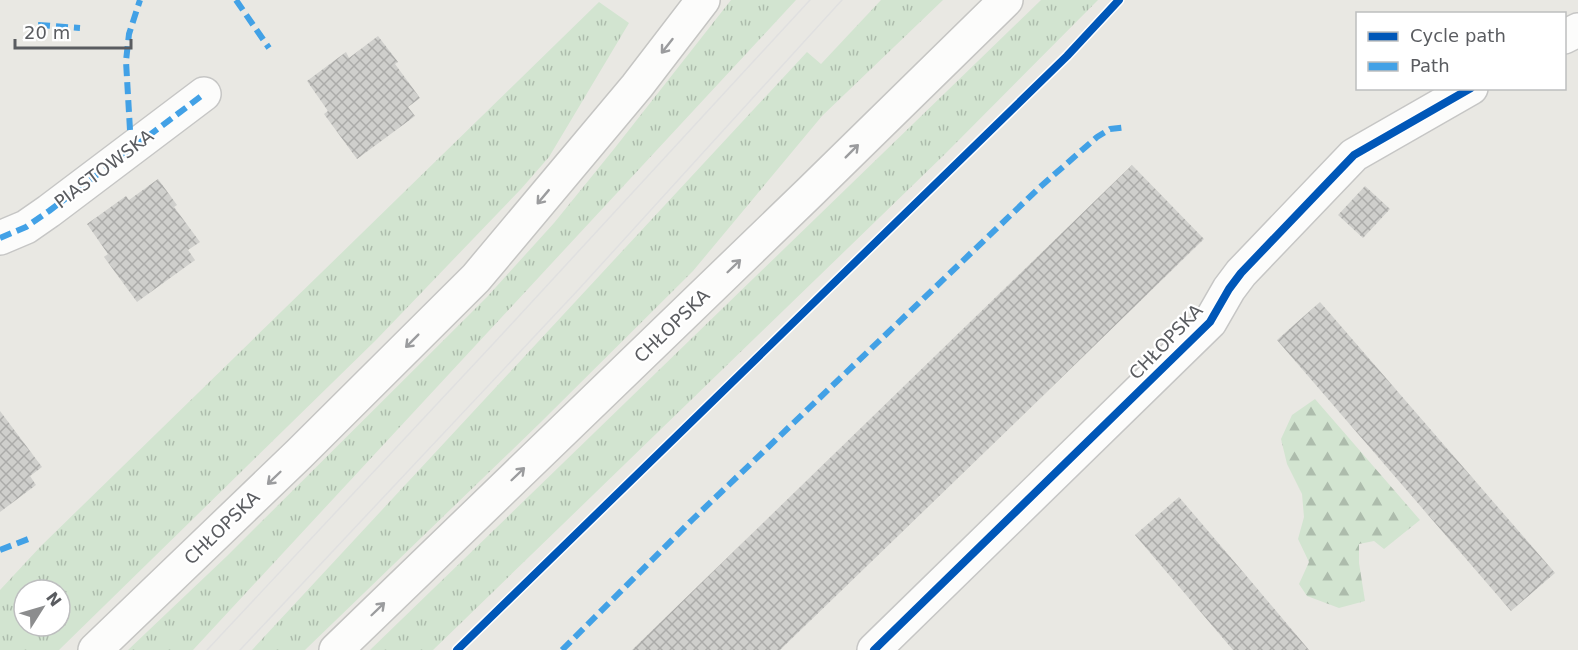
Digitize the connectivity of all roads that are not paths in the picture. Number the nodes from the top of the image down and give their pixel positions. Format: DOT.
graph roads {
  1 [pos="703,0"];
  2 [pos="1006,0"];
  3 [pos="1468,90"];
  4 [pos="204,94"];
  5 [pos="0,238"];
  6 [pos="95,650"];
  7 [pos="336,650"];
  8 [pos="874,650"];
  1 -- 6 [label="main road, CHŁOPSKA, one-way"];
  7 -- 2 [label="main road, CHŁOPSKA, one-way"];
  3 -- 8 [label="main road, CHŁOPSKA"];
  4 -- 5 [label="main road, PIASTOWSKA"];
}
